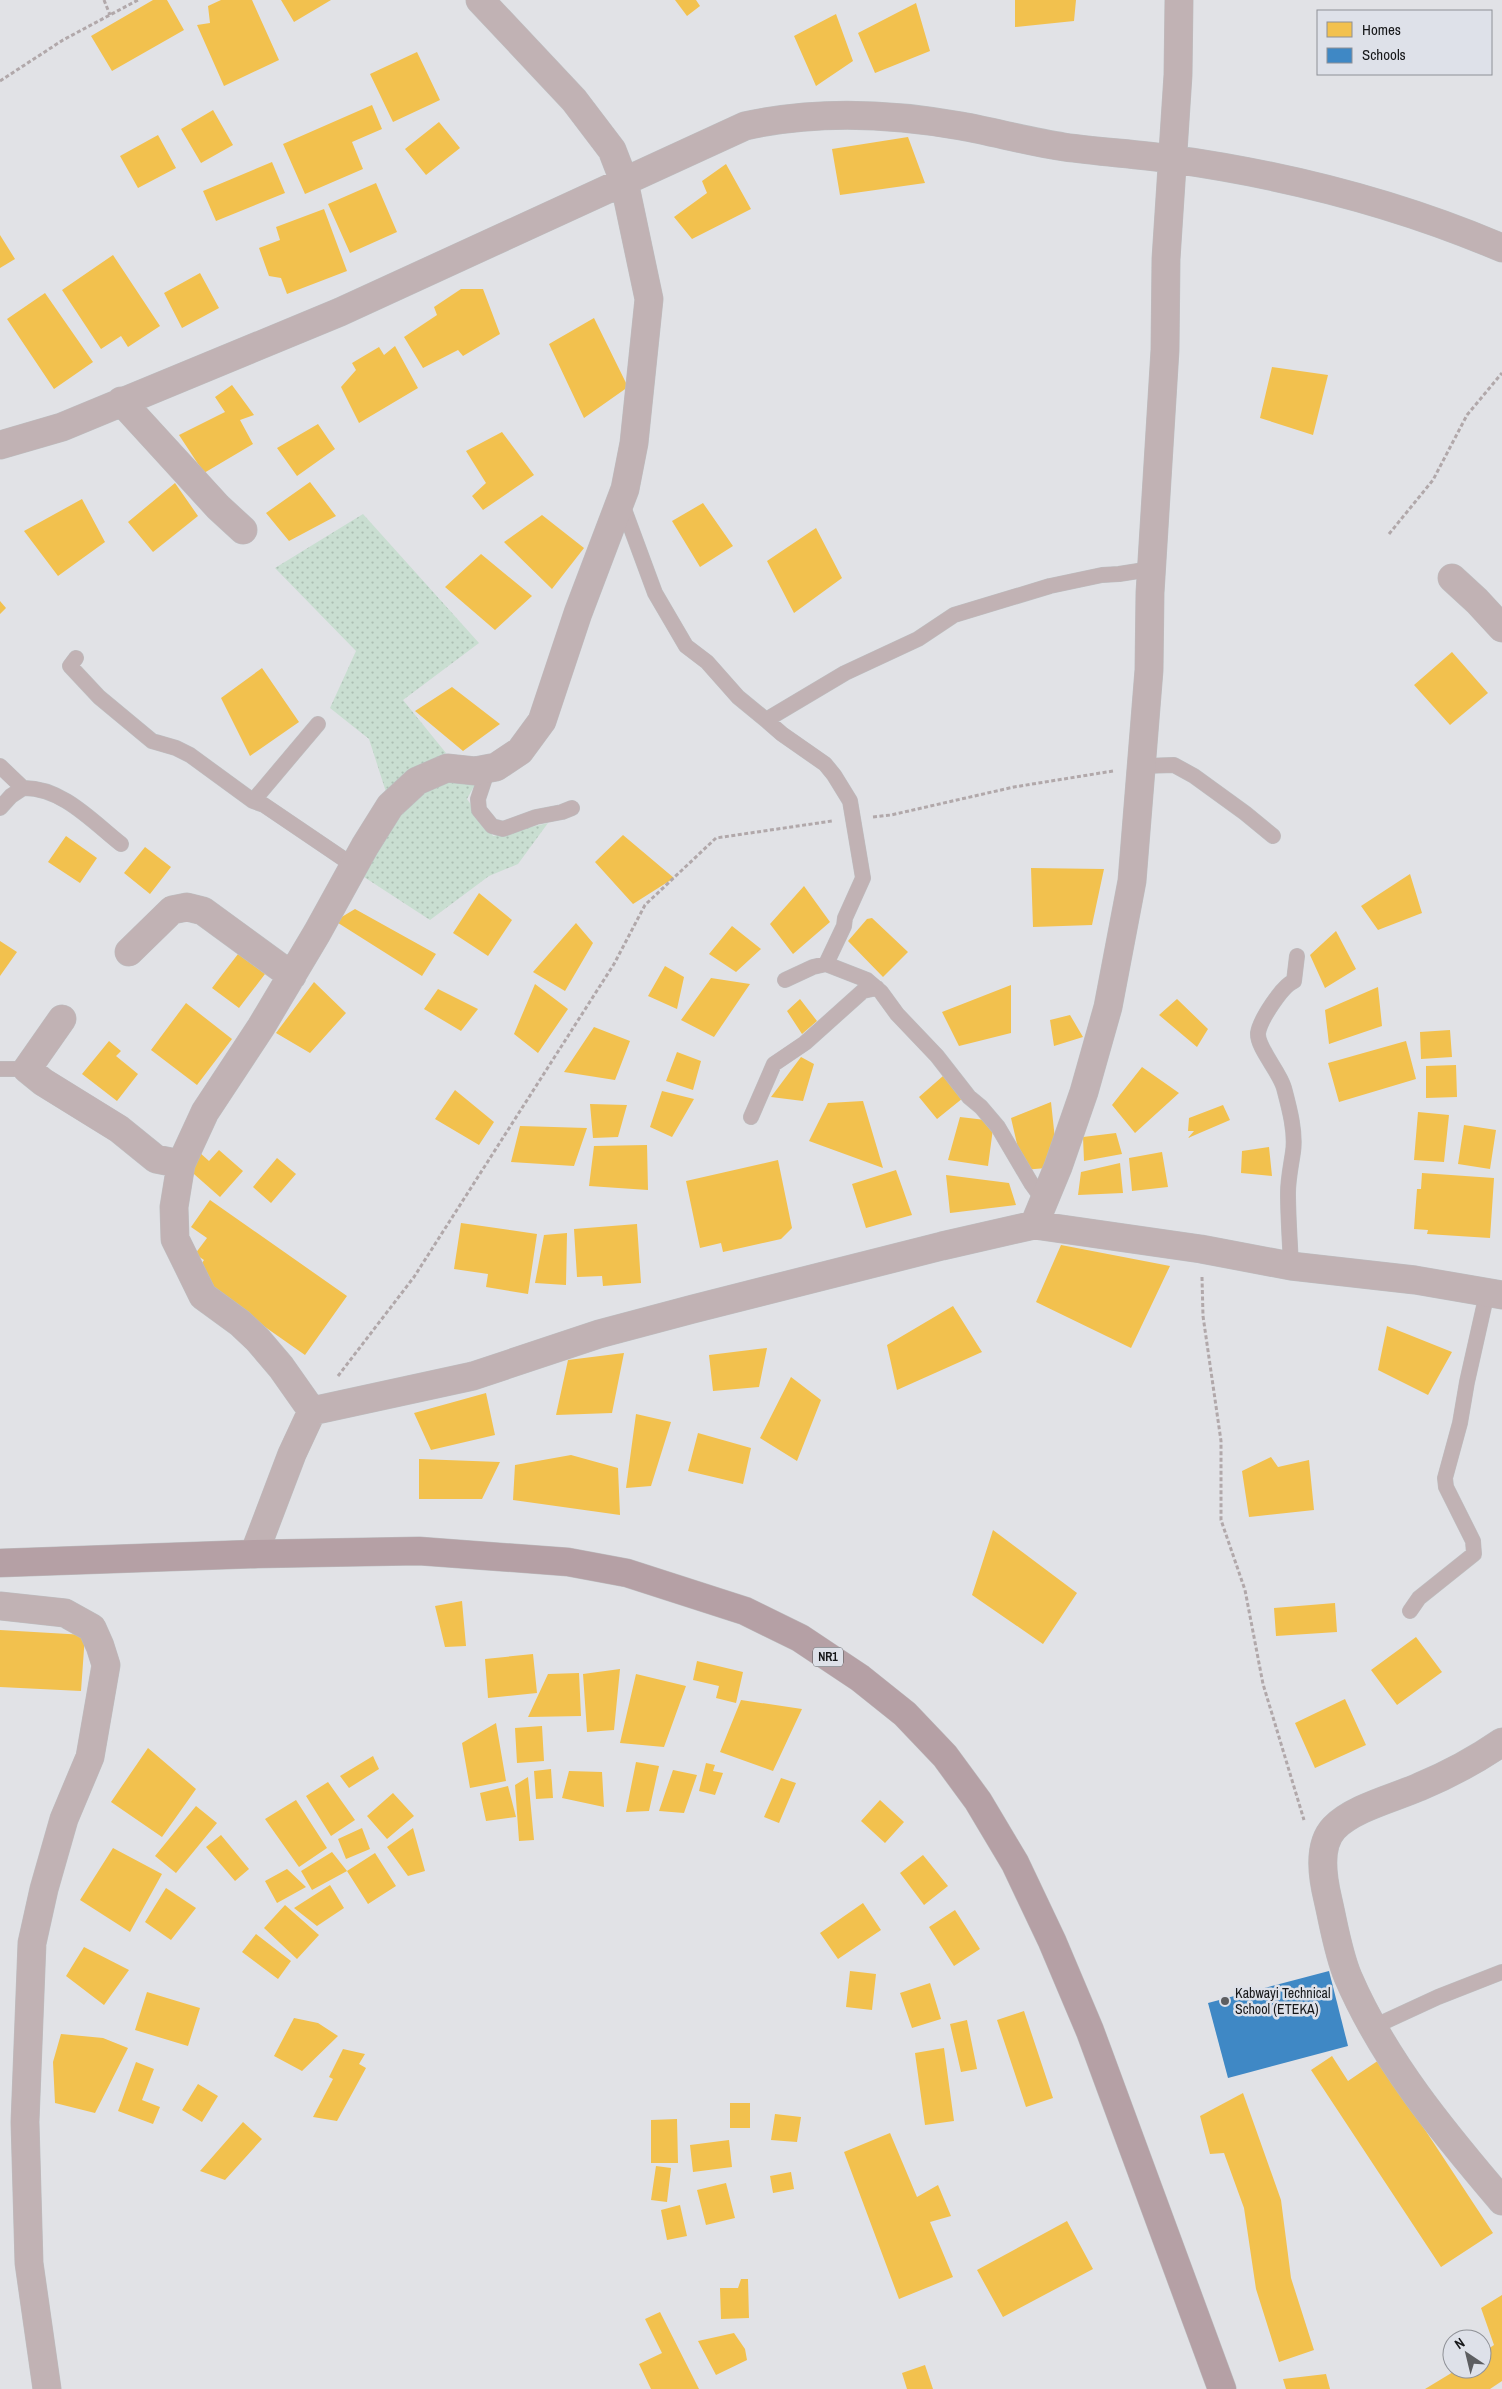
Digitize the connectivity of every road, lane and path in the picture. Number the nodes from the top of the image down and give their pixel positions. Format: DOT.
graph roads {
  1 [pos="104,0"];
  2 [pos="138,0"];
  3 [pos="480,0"];
  4 [pos="1179,0"];
  5 [pos="110,15"];
  6 [pos="0,81"];
  7 [pos="1172,159"];
  8 [pos="624,181"];
  9 [pos="1502,248"];
  10 [pos="1502,373"];
  11 [pos="121,401"];
  12 [pos="0,445"];
  13 [pos="621,499"];
  14 [pos="244,530"];
  15 [pos="1389,534"];
  16 [pos="1151,569"];
  17 [pos="1452,578"];
  18 [pos="1502,628"];
  19 [pos="76,658"];
  20 [pos="766,720"];
  21 [pos="318,724"];
  22 [pos="0,766"];
  23 [pos="1143,766"];
  24 [pos="488,769"];
  25 [pos="23,788"];
  26 [pos="253,801"];
  27 [pos="0,808"];
  28 [pos="572,808"];
  29 [pos="851,819"];
  30 [pos="1273,836"];
  31 [pos="121,844"];
  32 [pos="354,866"];
  33 [pos="129,952"];
  34 [pos="1297,956"];
  35 [pos="826,964"];
  36 [pos="292,976"];
  37 [pos="786,980"];
  38 [pos="877,988"];
  39 [pos="62,1019"];
  40 [pos="0,1069"];
  41 [pos="27,1069"];
  42 [pos="751,1117"];
  43 [pos="181,1164"];
  44 [pos="1039,1213"];
  45 [pos="1201,1249"];
  46 [pos="1291,1266"];
  47 [pos="1495,1294"];
  48 [pos="312,1411"];
  49 [pos="254,1554"];
  50 [pos="1,1560"];
  51 [pos="0,1606"];
  52 [pos="1410,1611"];
  53 [pos="1502,1742"];
  54 [pos="1306,1826"];
  55 [pos="1502,1972"];
  56 [pos="1373,2027"];
  57 [pos="1502,2201"];
  58 [pos="47,2389"];
  59 [pos="1222,2389"];
  1 -- 5 [label="path"];
  2 -- 5 [label="path"];
  3 -- 8 [label="street"];
  4 -- 7 [label="street"];
  5 -- 6 [label="path"];
  7 -- 8 [label="street"];
  7 -- 9 [label="street"];
  7 -- 16 [label="street"];
  8 -- 11 [label="street"];
  8 -- 13 [label="street"];
  10 -- 15 [label="path"];
  11 -- 12 [label="street"];
  11 -- 14 [label="street"];
  13 -- 20 [label="lane"];
  13 -- 24 [label="street"];
  16 -- 20 [label="lane"];
  16 -- 23 [label="street"];
  17 -- 18 [label="street"];
  19 -- 26 [label="lane"];
  20 -- 29 [label="lane"];
  21 -- 26 [label="lane"];
  22 -- 25 [label="lane"];
  23 -- 29 [label="path"];
  23 -- 30 [label="lane"];
  23 -- 44 [label="street"];
  24 -- 28 [label="lane"];
  24 -- 32 [label="street"];
  25 -- 27 [label="lane"];
  25 -- 31 [label="lane"];
  26 -- 32 [label="lane"];
  29 -- 35 [label="lane"];
  29 -- 48 [label="path"];
  32 -- 36 [label="street"];
  33 -- 36 [label="street"];
  34 -- 46 [label="lane"];
  35 -- 37 [label="lane"];
  35 -- 38 [label="lane"];
  36 -- 43 [label="street"];
  38 -- 42 [label="lane"];
  38 -- 44 [label="lane"];
  39 -- 41 [label="street"];
  40 -- 41 [label="lane"];
  41 -- 43 [label="street"];
  43 -- 48 [label="street"];
  44 -- 45 [label="street"];
  44 -- 48 [label="street"];
  45 -- 46 [label="street"];
  45 -- 54 [label="path"];
  46 -- 47 [label="street"];
  47 -- 52 [label="lane"];
  48 -- 49 [label="street"];
  49 -- 50 [label="highway, NR1"];
  49 -- 59 [label="highway, NR1"];
  51 -- 58 [label="street"];
  53 -- 56 [label="street"];
  55 -- 56 [label="lane"];
  56 -- 57 [label="street"];
}
